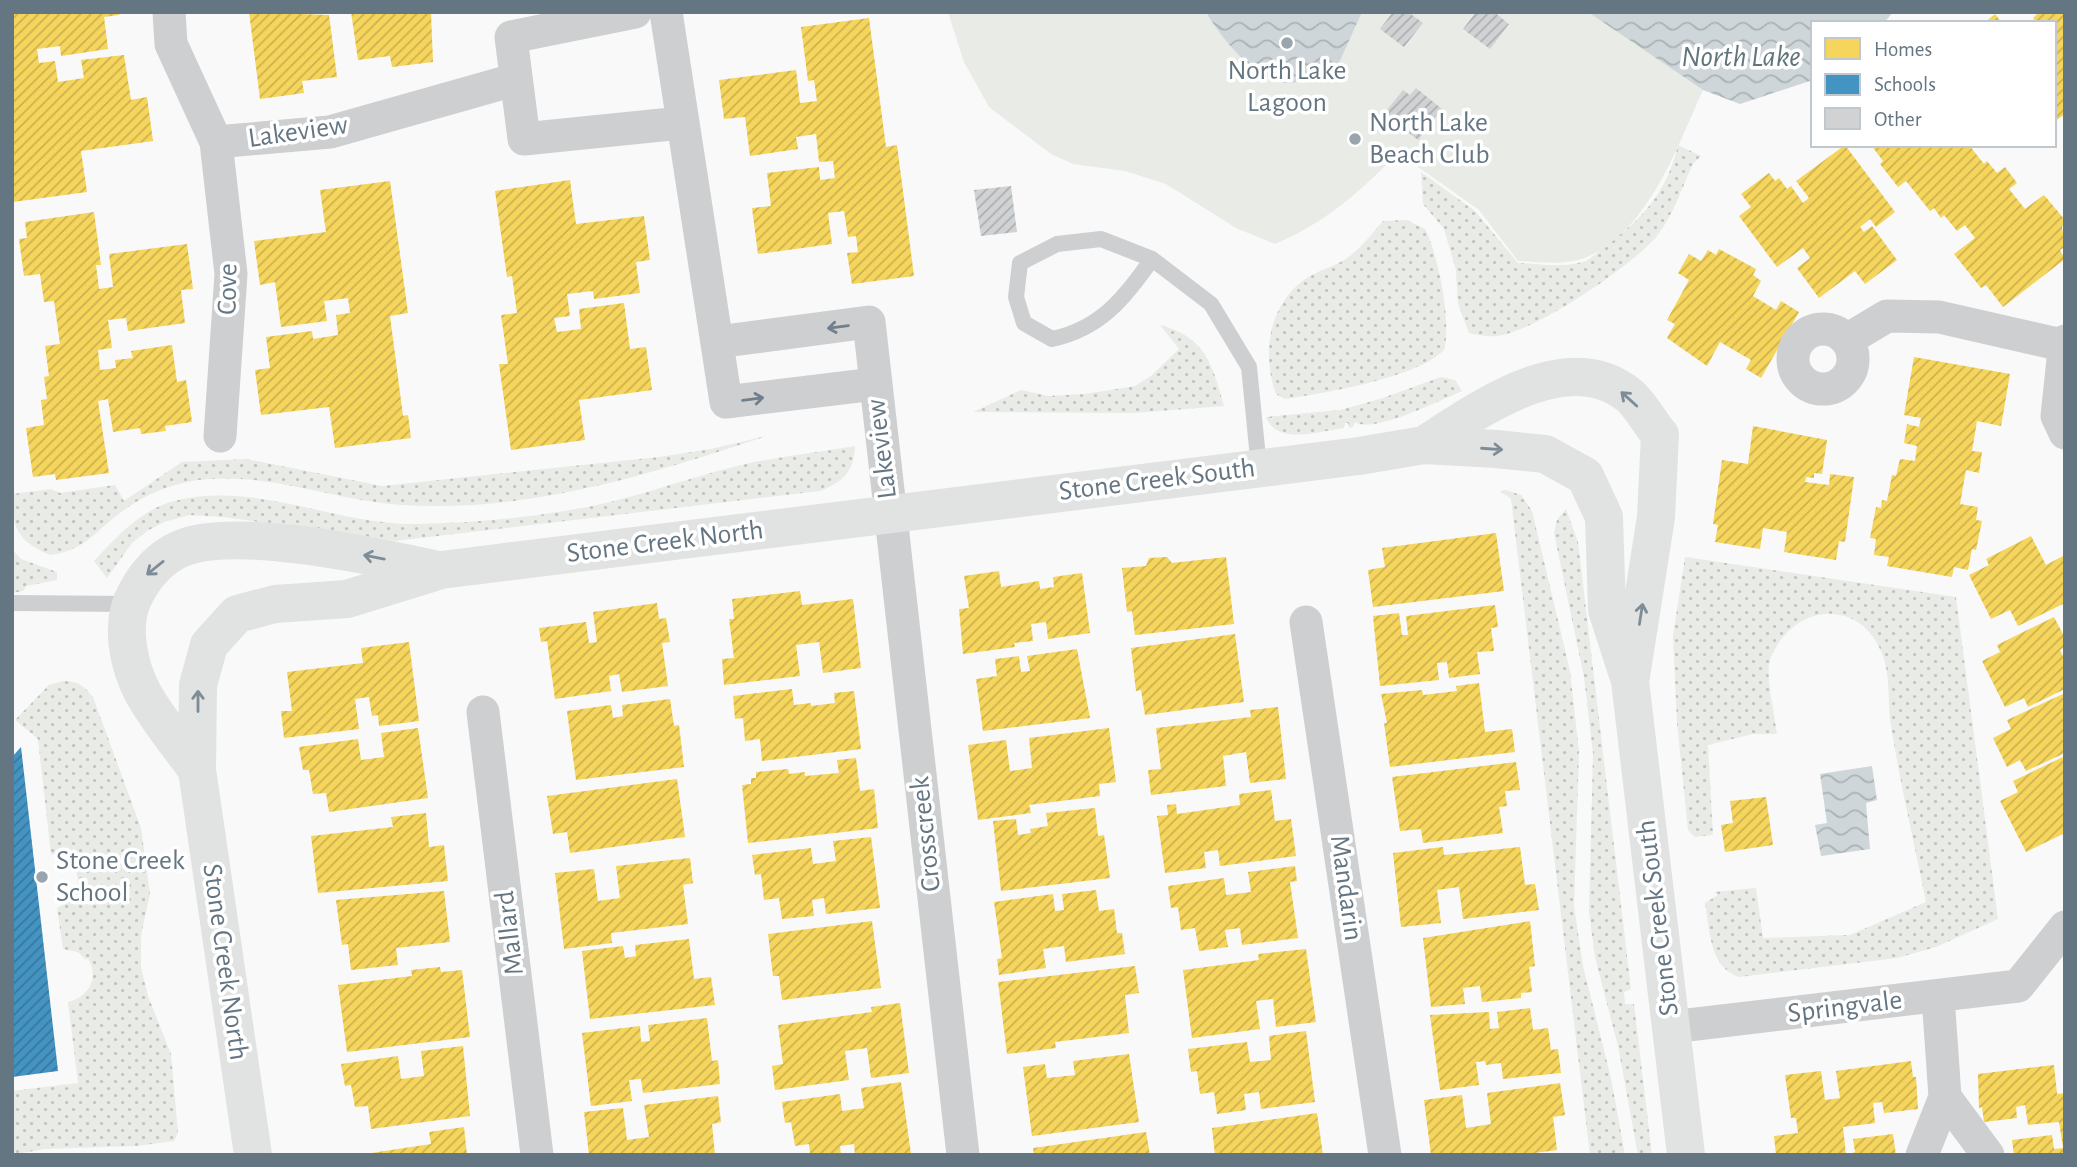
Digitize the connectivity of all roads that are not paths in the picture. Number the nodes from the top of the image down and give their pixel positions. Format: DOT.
graph roads {
  1 [pos="169,12"];
  2 [pos="635,12"];
  3 [pos="666,12"];
  4 [pos="514,80"];
  5 [pos="681,124"];
  6 [pos="216,142"];
  7 [pos="1152,259"];
  8 [pos="1847,340"];
  9 [pos="717,342"];
  10 [pos="2064,343"];
  11 [pos="875,384"];
  12 [pos="2065,433"];
  13 [pos="220,436"];
  14 [pos="1424,444"];
  15 [pos="1259,468"];
  16 [pos="890,513"];
  17 [pos="441,570"];
  18 [pos="12,603"];
  19 [pos="129,604"];
  20 [pos="1306,622"];
  21 [pos="1630,681"];
  22 [pos="483,712"];
  23 [pos="197,769"];
  24 [pos="2065,927"];
  25 [pos="1938,996"];
  26 [pos="1671,1027"];
  27 [pos="1945,1097"];
  28 [pos="253,1155"];
  29 [pos="537,1155"];
  30 [pos="963,1155"];
  31 [pos="1385,1155"];
  32 [pos="1686,1155"];
  33 [pos="1922,1155"];
  34 [pos="1988,1155"];
  1 -- 6 [label="street, Lakeview"];
  2 -- 4 [label="street"];
  3 -- 5 [label="street, Lakeview"];
  4 -- 5 [label="street"];
  4 -- 6 [label="street, Lakeview"];
  5 -- 9 [label="street, Lakeview"];
  6 -- 13 [label="street, Cove"];
  7 -- 7 [label="lane"];
  7 -- 15 [label="lane"];
  8 -- 10 [label="street"];
  9 -- 11 [label="street, Lakeview, one-way"];
  11 -- 9 [label="street, Lakeview, one-way"];
  10 -- 12 [label="street"];
  11 -- 16 [label="street, Lakeview"];
  14 -- 15 [label="street, Stone Creek South"];
  14 -- 21 [label="street, Stone Creek South, one-way"];
  21 -- 14 [label="street, Stone Creek South, one-way"];
  15 -- 16 [label="street, Stone Creek South"];
  16 -- 17 [label="street, Stone Creek North"];
  16 -- 30 [label="street, Crosscreek"];
  17 -- 19 [label="street, Stone Creek North, one-way"];
  23 -- 17 [label="street, Stone Creek North, one-way"];
  18 -- 19 [label="lane"];
  19 -- 23 [label="street, Stone Creek North"];
  20 -- 31 [label="street, Mandarin"];
  21 -- 26 [label="street, Stone Creek South"];
  22 -- 29 [label="street, Mallard"];
  23 -- 28 [label="street, Stone Creek North"];
  24 -- 25 [label="street, Springvale"];
  25 -- 26 [label="street, Springvale"];
  25 -- 27 [label="street"];
  26 -- 32 [label="street, Stone Creek South"];
  27 -- 33 [label="street"];
  27 -- 34 [label="street"];
}
